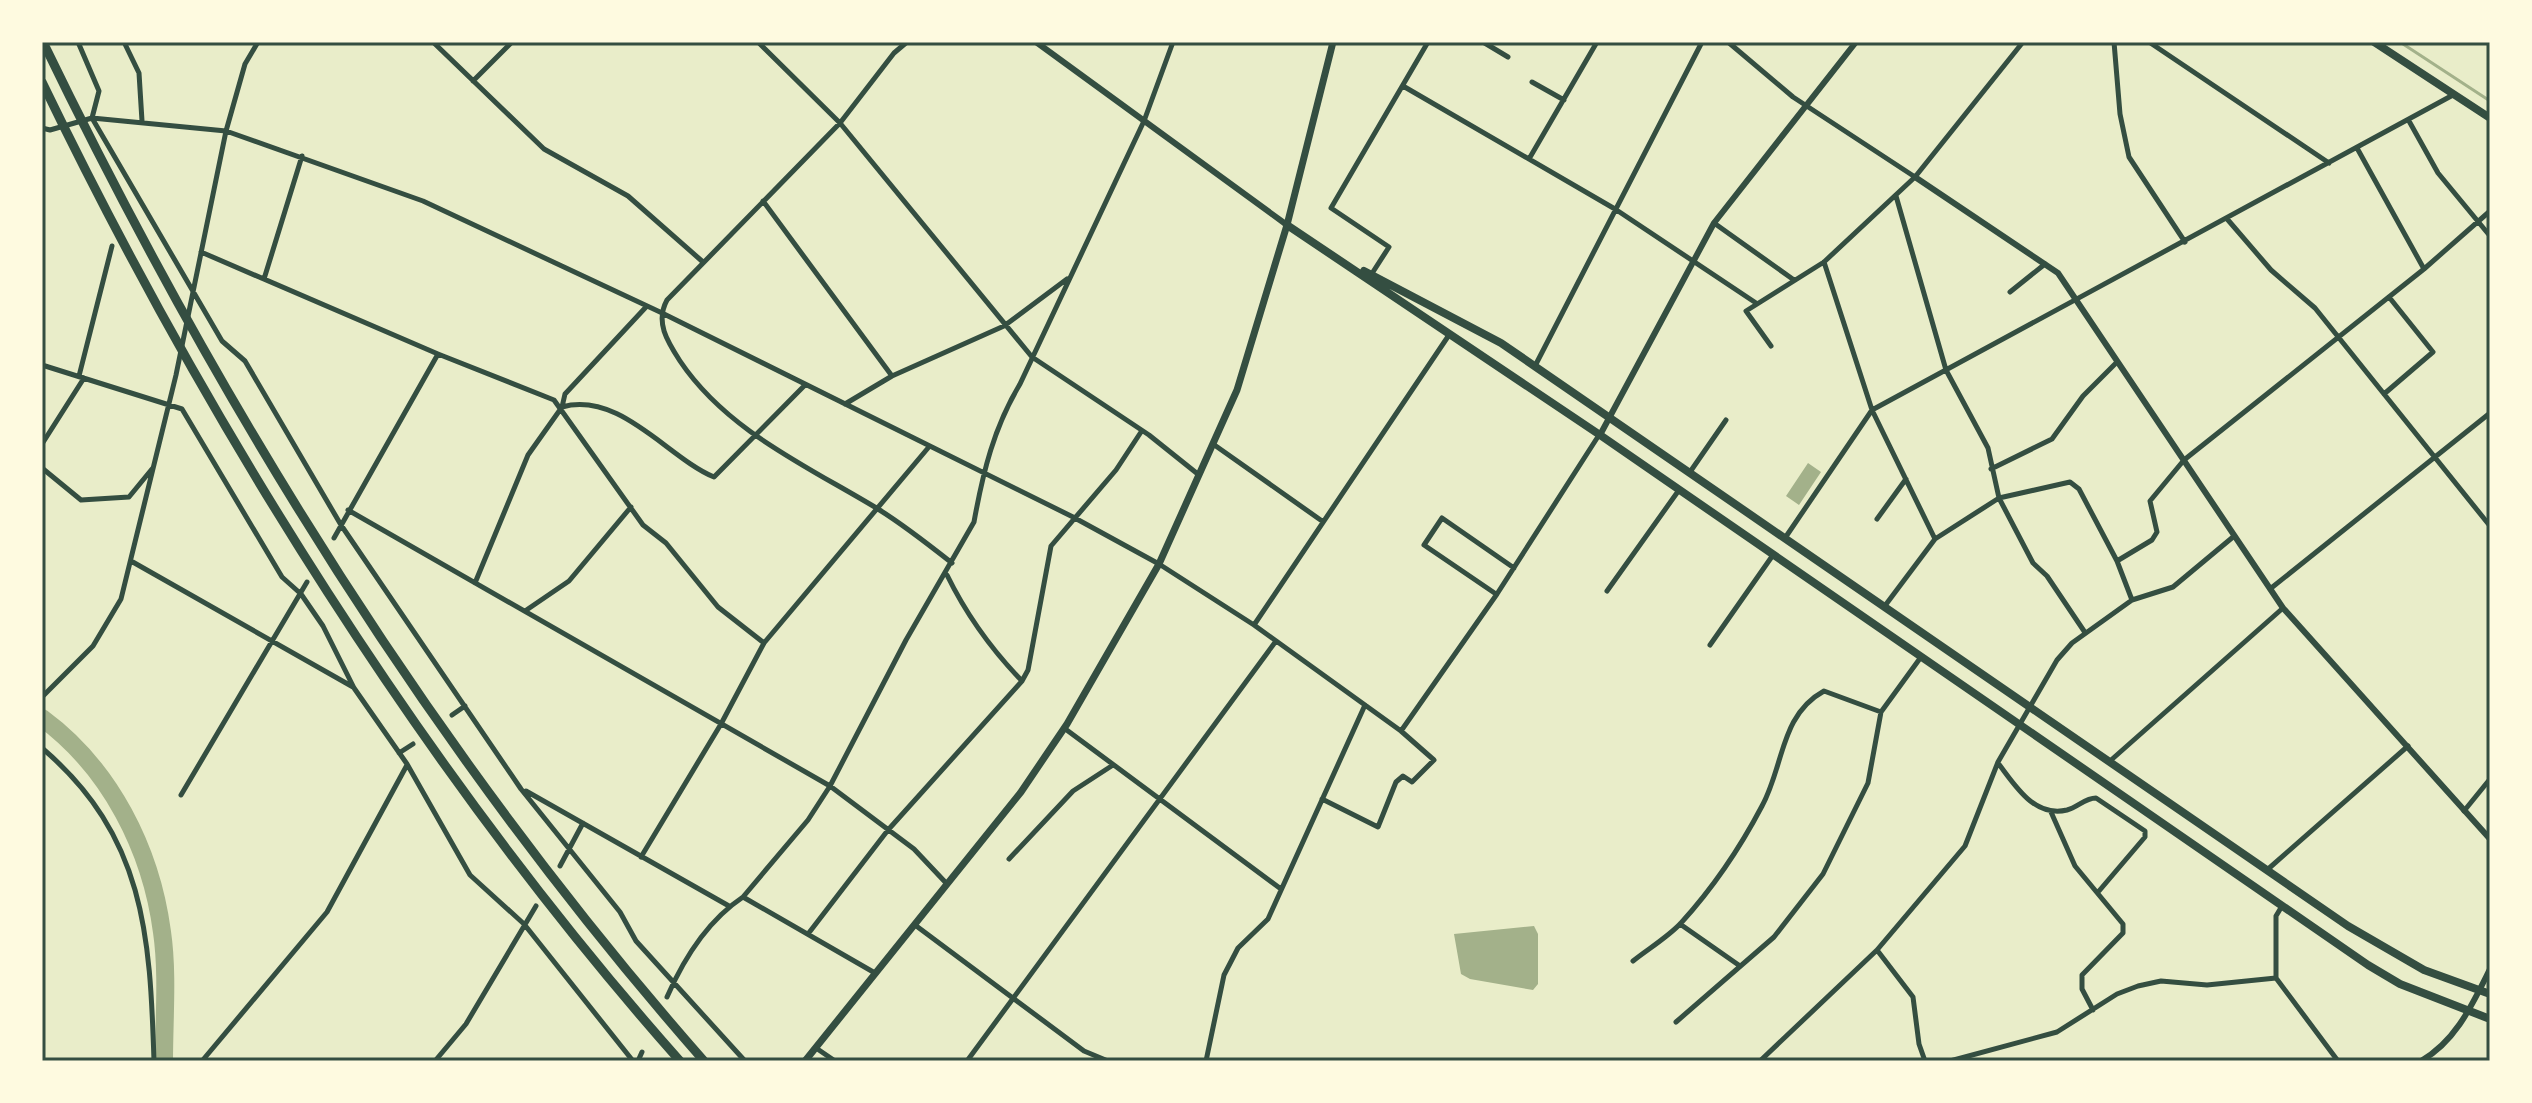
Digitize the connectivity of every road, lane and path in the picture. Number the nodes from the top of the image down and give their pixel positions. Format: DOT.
graph roads {
  1 [pos="43,42"];
  2 [pos="78,42"];
  3 [pos="124,42"];
  4 [pos="258,42"];
  5 [pos="433,42"];
  6 [pos="512,42"];
  7 [pos="758,42"];
  8 [pos="907,42"];
  9 [pos="1036,42"];
  10 [pos="1173,42"];
  11 [pos="1333,42"];
  12 [pos="1428,42"];
  13 [pos="1483,42"];
  14 [pos="1597,42"];
  15 [pos="1702,42"];
  16 [pos="1728,42"];
  17 [pos="1856,42"];
  18 [pos="2023,42"];
  19 [pos="2114,42"];
  20 [pos="2149,42"];
  21 [pos="2374,42"];
  22 [pos="1508,57"];
  23 [pos="473,81"];
  24 [pos="42,82"];
  25 [pos="1532,82"];
  26 [pos="1403,86"];
  27 [pos="2453,94"];
  28 [pos="1564,100"];
  29 [pos="1805,106"];
  30 [pos="92,118"];
  31 [pos="2490,118"];
  32 [pos="142,121"];
  33 [pos="1144,121"];
  34 [pos="2409,121"];
  35 [pos="840,123"];
  36 [pos="42,128"];
  37 [pos="226,131"];
  38 [pos="2357,148"];
  39 [pos="302,156"];
  40 [pos="1529,159"];
  41 [pos="2329,163"];
  42 [pos="1915,177"];
  43 [pos="1896,196"];
  44 [pos="763,201"];
  45 [pos="1615,209"];
  46 [pos="2490,211"];
  47 [pos="2228,220"];
  48 [pos="2479,222"];
  49 [pos="1714,223"];
  50 [pos="1287,225"];
  51 [pos="2490,236"];
  52 [pos="2185,242"];
  53 [pos="1318,245"];
  54 [pos="112,246"];
  55 [pos="201,252"];
  56 [pos="1692,258"];
  57 [pos="703,262"];
  58 [pos="1824,262"];
  59 [pos="2046,263"];
  60 [pos="2424,269"];
  61 [pos="1371,275"];
  62 [pos="1068,278"];
  63 [pos="264,279"];
  64 [pos="1794,280"];
  65 [pos="2010,292"];
  66 [pos="194,294"];
  67 [pos="2389,297"];
  68 [pos="2077,300"];
  69 [pos="1756,303"];
  70 [pos="646,307"];
  71 [pos="660,312"];
  72 [pos="1004,326"];
  73 [pos="1449,335"];
  74 [pos="2338,335"];
  75 [pos="1771,346"];
  76 [pos="438,354"];
  77 [pos="1032,357"];
  78 [pos="2117,362"];
  79 [pos="42,365"];
  80 [pos="1535,366"];
  81 [pos="1946,370"];
  82 [pos="892,376"];
  83 [pos="82,377"];
  84 [pos="805,385"];
  85 [pos="2384,394"];
  86 [pos="845,404"];
  87 [pos="168,405"];
  88 [pos="562,407"];
  89 [pos="1872,410"];
  90 [pos="2490,413"];
  91 [pos="1609,417"];
  92 [pos="1726,420"];
  93 [pos="1141,432"];
  94 [pos="754,435"];
  95 [pos="1600,435"];
  96 [pos="42,444"];
  97 [pos="1213,444"];
  98 [pos="928,448"];
  99 [pos="2435,457"];
  100 [pos="2184,460"];
  101 [pos="155,466"];
  102 [pos="42,468"];
  103 [pos="1991,469"];
  104 [pos="1690,472"];
  105 [pos="983,473"];
  106 [pos="1200,476"];
  107 [pos="1906,479"];
  108 [pos="1679,490"];
  109 [pos="1999,498"];
  110 [pos="631,507"];
  111 [pos="877,509"];
  112 [pos="348,510"];
  113 [pos="1073,517"];
  114 [pos="1877,519"];
  115 [pos="1322,521"];
  116 [pos="341,525"];
  117 [pos="2490,526"];
  118 [pos="2233,537"];
  119 [pos="334,538"];
  120 [pos="1785,538"];
  121 [pos="1935,539"];
  122 [pos="1773,555"];
  123 [pos="131,561"];
  124 [pos="2117,561"];
  125 [pos="952,563"];
  126 [pos="1159,564"];
  127 [pos="1514,568"];
  128 [pos="946,574"];
  129 [pos="307,582"];
  130 [pos="475,583"];
  131 [pos="2269,589"];
  132 [pos="1607,591"];
  133 [pos="301,594"];
  134 [pos="1497,594"];
  135 [pos="2132,600"];
  136 [pos="1884,607"];
  137 [pos="2283,608"];
  138 [pos="525,611"];
  139 [pos="1254,625"];
  140 [pos="2084,631"];
  141 [pos="1276,641"];
  142 [pos="274,643"];
  143 [pos="764,643"];
  144 [pos="1710,645"];
  145 [pos="1921,657"];
  146 [pos="1022,681"];
  147 [pos="354,688"];
  148 [pos="42,697"];
  149 [pos="1365,705"];
  150 [pos="465,706"];
  151 [pos="2029,707"];
  152 [pos="1881,712"];
  153 [pos="452,715"];
  154 [pos="721,724"];
  155 [pos="2019,725"];
  156 [pos="1064,728"];
  157 [pos="1401,731"];
  158 [pos="413,744"];
  159 [pos="2408,746"];
  160 [pos="42,748"];
  161 [pos="399,753"];
  162 [pos="1998,762"];
  163 [pos="2110,762"];
  164 [pos="407,764"];
  165 [pos="1113,765"];
  166 [pos="2490,779"];
  167 [pos="830,786"];
  168 [pos="521,789"];
  169 [pos="181,795"];
  170 [pos="1158,799"];
  171 [pos="1322,799"];
  172 [pos="2464,811"];
  173 [pos="2051,812"];
  174 [pos="583,823"];
  175 [pos="888,830"];
  176 [pos="2490,839"];
  177 [pos="568,850"];
  178 [pos="641,857"];
  179 [pos="1009,859"];
  180 [pos="560,866"];
  181 [pos="2267,870"];
  182 [pos="947,884"];
  183 [pos="1281,889"];
  184 [pos="2099,891"];
  185 [pos="743,897"];
  186 [pos="536,906"];
  187 [pos="729,906"];
  188 [pos="2282,906"];
  189 [pos="524,924"];
  190 [pos="1680,924"];
  191 [pos="915,925"];
  192 [pos="808,934"];
  193 [pos="1877,950"];
  194 [pos="1633,961"];
  195 [pos="1740,966"];
  196 [pos="2490,969"];
  197 [pos="875,973"];
  198 [pos="2276,978"];
  199 [pos="672,985"];
  200 [pos="2479,991"];
  201 [pos="2490,994"];
  202 [pos="667,997"];
  203 [pos="1012,999"];
  204 [pos="2093,1010"];
  205 [pos="2467,1012"];
  206 [pos="2490,1019"];
  207 [pos="1676,1022"];
  208 [pos="816,1047"];
  209 [pos="642,1052"];
  210 [pos="154,1061"];
  211 [pos="202,1061"];
  212 [pos="435,1061"];
  213 [pos="636,1061"];
  214 [pos="680,1061"];
  215 [pos="704,1061"];
  216 [pos="745,1061"];
  217 [pos="805,1061"];
  218 [pos="835,1061"];
  219 [pos="967,1061"];
  220 [pos="1108,1061"];
  221 [pos="1206,1061"];
  222 [pos="1760,1061"];
  223 [pos="1925,1061"];
  224 [pos="1950,1061"];
  225 [pos="2338,1061"];
  226 [pos="2423,1061"];
  1 -- 215 [label="highway"];
  2 -- 30 [label="street"];
  3 -- 32 [label="street"];
  4 -- 37 [label="street"];
  5 -- 23 [label="street"];
  6 -- 23 [label="street"];
  7 -- 35 [label="street"];
  8 -- 35 [label="street"];
  9 -- 33 [label="street"];
  10 -- 33 [label="street"];
  11 -- 50 [label="main road"];
  12 -- 26 [label="street"];
  13 -- 22 [label="street"];
  14 -- 28 [label="street"];
  15 -- 45 [label="street"];
  16 -- 29 [label="street"];
  17 -- 29 [label="street"];
  18 -- 42 [label="street"];
  19 -- 52 [label="street"];
  20 -- 41 [label="street"];
  21 -- 27 [label="main road"];
  23 -- 57 [label="street"];
  24 -- 214 [label="highway"];
  25 -- 28 [label="street"];
  26 -- 40 [label="street"];
  26 -- 61 [label="street"];
  27 -- 31 [label="main road"];
  27 -- 34 [label="street"];
  28 -- 40 [label="street"];
  29 -- 42 [label="street"];
  29 -- 49 [label="street"];
  30 -- 32 [label="street"];
  30 -- 36 [label="street"];
  30 -- 66 [label="street"];
  32 -- 37 [label="street"];
  33 -- 50 [label="street"];
  33 -- 62 [label="street"];
  34 -- 38 [label="street"];
  34 -- 48 [label="street"];
  35 -- 44 [label="street"];
  35 -- 72 [label="street"];
  37 -- 39 [label="street"];
  37 -- 55 [label="street"];
  38 -- 41 [label="street"];
  38 -- 60 [label="street"];
  39 -- 63 [label="street"];
  39 -- 70 [label="street"];
  40 -- 45 [label="street"];
  41 -- 47 [label="street"];
  42 -- 43 [label="street"];
  42 -- 59 [label="street"];
  43 -- 58 [label="street"];
  43 -- 81 [label="street"];
  44 -- 57 [label="street"];
  44 -- 82 [label="street"];
  45 -- 56 [label="street"];
  45 -- 80 [label="street"];
  46 -- 48 [label="street"];
  47 -- 52 [label="street"];
  47 -- 74 [label="street"];
  48 -- 51 [label="street"];
  48 -- 60 [label="street"];
  49 -- 56 [label="street"];
  49 -- 64 [label="street"];
  50 -- 53 [label="main road"];
  50 -- 97 [label="main road"];
  52 -- 68 [label="street"];
  53 -- 61 [label="main road"];
  53 -- 73 [label="main road"];
  54 -- 83 [label="street"];
  55 -- 63 [label="street"];
  55 -- 66 [label="street"];
  56 -- 69 [label="street"];
  56 -- 91 [label="street"];
  57 -- 71 [label="street"];
  58 -- 64 [label="street"];
  58 -- 89 [label="street"];
  59 -- 65 [label="street"];
  59 -- 68 [label="street"];
  60 -- 67 [label="street"];
  61 -- 80 [label="main road"];
  62 -- 72 [label="street"];
  62 -- 77 [label="street"];
  63 -- 76 [label="street"];
  64 -- 69 [label="street"];
  66 -- 87 [label="street"];
  66 -- 116 [label="street"];
  67 -- 74 [label="street"];
  67 -- 85 [label="street"];
  68 -- 78 [label="street"];
  68 -- 81 [label="street"];
  69 -- 75 [label="street"];
  70 -- 71 [label="street"];
  70 -- 88 [label="street"];
  71 -- 84 [label="street"];
  71 -- 94 [label="street"];
  72 -- 77 [label="street"];
  72 -- 82 [label="street"];
  73 -- 95 [label="main road"];
  73 -- 115 [label="street"];
  74 -- 85 [label="street"];
  74 -- 100 [label="street"];
  76 -- 88 [label="street"];
  76 -- 112 [label="street"];
  77 -- 93 [label="street"];
  77 -- 105 [label="street"];
  78 -- 100 [label="street"];
  78 -- 103 [label="street"];
  79 -- 83 [label="street"];
  80 -- 91 [label="main road"];
  81 -- 89 [label="street"];
  81 -- 103 [label="street"];
  82 -- 86 [label="street"];
  83 -- 87 [label="street"];
  83 -- 96 [label="street"];
  84 -- 86 [label="street"];
  84 -- 94 [label="street"];
  85 -- 99 [label="street"];
  86 -- 98 [label="street"];
  87 -- 101 [label="street"];
  87 -- 133 [label="street"];
  88 -- 94 [label="street"];
  88 -- 110 [label="street"];
  88 -- 130 [label="street"];
  89 -- 107 [label="street"];
  89 -- 120 [label="street"];
  90 -- 99 [label="street"];
  91 -- 95 [label="street"];
  91 -- 104 [label="main road"];
  92 -- 104 [label="street"];
  93 -- 106 [label="street"];
  93 -- 113 [label="street"];
  94 -- 111 [label="street"];
  95 -- 108 [label="main road"];
  95 -- 127 [label="street"];
  97 -- 106 [label="main road"];
  97 -- 115 [label="street"];
  98 -- 105 [label="street"];
  98 -- 111 [label="street"];
  99 -- 117 [label="street"];
  99 -- 131 [label="street"];
  100 -- 118 [label="street"];
  100 -- 124 [label="street"];
  101 -- 102 [label="street"];
  101 -- 123 [label="street"];
  103 -- 109 [label="street"];
  104 -- 120 [label="main road"];
  105 -- 113 [label="street"];
  105 -- 125 [label="street"];
  106 -- 126 [label="main road"];
  107 -- 114 [label="street"];
  107 -- 121 [label="street"];
  108 -- 122 [label="main road"];
  108 -- 132 [label="street"];
  109 -- 121 [label="street"];
  109 -- 124 [label="street"];
  109 -- 140 [label="street"];
  110 -- 138 [label="street"];
  110 -- 143 [label="street"];
  111 -- 125 [label="street"];
  111 -- 143 [label="street"];
  112 -- 116 [label="street"];
  112 -- 130 [label="street"];
  113 -- 126 [label="street"];
  113 -- 146 [label="street"];
  115 -- 139 [label="street"];
  116 -- 119 [label="street"];
  116 -- 150 [label="street"];
  118 -- 131 [label="street"];
  118 -- 135 [label="street"];
  120 -- 136 [label="main road"];
  121 -- 136 [label="street"];
  122 -- 144 [label="street"];
  122 -- 145 [label="main road"];
  123 -- 142 [label="street"];
  123 -- 148 [label="street"];
  124 -- 135 [label="street"];
  125 -- 128 [label="street"];
  126 -- 139 [label="street"];
  126 -- 156 [label="main road"];
  127 -- 134 [label="street"];
  127 -- 134 [label="street"];
  128 -- 146 [label="street"];
  128 -- 167 [label="street"];
  129 -- 133 [label="street"];
  130 -- 138 [label="street"];
  131 -- 137 [label="street"];
  133 -- 142 [label="street"];
  133 -- 147 [label="street"];
  134 -- 157 [label="street"];
  135 -- 140 [label="street"];
  136 -- 151 [label="main road"];
  137 -- 159 [label="street"];
  137 -- 163 [label="street"];
  138 -- 154 [label="street"];
  139 -- 141 [label="street"];
  140 -- 151 [label="street"];
  141 -- 149 [label="street"];
  141 -- 170 [label="street"];
  142 -- 147 [label="street"];
  142 -- 169 [label="street"];
  143 -- 154 [label="street"];
  145 -- 152 [label="street"];
  145 -- 155 [label="main road"];
  146 -- 175 [label="street"];
  147 -- 161 [label="street"];
  149 -- 157 [label="street"];
  149 -- 171 [label="street"];
  150 -- 153 [label="street"];
  150 -- 168 [label="street"];
  151 -- 155 [label="street"];
  151 -- 163 [label="main road"];
  152 -- 190 [label="street"];
  152 -- 195 [label="street"];
  154 -- 167 [label="street"];
  154 -- 178 [label="street"];
  155 -- 162 [label="street"];
  155 -- 188 [label="main road"];
  156 -- 165 [label="street"];
  156 -- 182 [label="main road"];
  157 -- 171 [label="street"];
  158 -- 161 [label="street"];
  159 -- 172 [label="street"];
  159 -- 181 [label="street"];
  160 -- 210 [label="street"];
  161 -- 164 [label="street"];
  162 -- 173 [label="street"];
  162 -- 193 [label="street"];
  163 -- 181 [label="main road"];
  164 -- 189 [label="street"];
  164 -- 211 [label="street"];
  165 -- 170 [label="street"];
  165 -- 179 [label="street"];
  166 -- 172 [label="street"];
  167 -- 175 [label="street"];
  167 -- 185 [label="street"];
  168 -- 174 [label="street"];
  168 -- 177 [label="street"];
  170 -- 183 [label="street"];
  170 -- 203 [label="street"];
  171 -- 183 [label="street"];
  172 -- 176 [label="street"];
  173 -- 184 [label="street"];
  173 -- 184 [label="street"];
  174 -- 177 [label="street"];
  174 -- 178 [label="street"];
  175 -- 182 [label="street"];
  175 -- 192 [label="street"];
  177 -- 180 [label="street"];
  177 -- 199 [label="street"];
  178 -- 187 [label="street"];
  181 -- 200 [label="main road"];
  182 -- 191 [label="main road"];
  183 -- 221 [label="street"];
  184 -- 204 [label="street"];
  185 -- 187 [label="street"];
  185 -- 192 [label="street"];
  186 -- 189 [label="street"];
  187 -- 199 [label="street"];
  188 -- 198 [label="street"];
  188 -- 205 [label="main road"];
  189 -- 212 [label="street"];
  189 -- 213 [label="street"];
  190 -- 194 [label="street"];
  190 -- 195 [label="street"];
  191 -- 197 [label="main road"];
  191 -- 203 [label="street"];
  192 -- 197 [label="street"];
  193 -- 222 [label="street"];
  193 -- 223 [label="street"];
  195 -- 207 [label="street"];
  196 -- 200 [label="street"];
  197 -- 208 [label="main road"];
  198 -- 204 [label="street"];
  198 -- 225 [label="street"];
  199 -- 202 [label="street"];
  199 -- 216 [label="street"];
  200 -- 201 [label="main road"];
  200 -- 205 [label="street"];
  203 -- 219 [label="street"];
  203 -- 220 [label="street"];
  204 -- 224 [label="street"];
  205 -- 206 [label="main road"];
  205 -- 226 [label="street"];
  208 -- 217 [label="main road"];
  208 -- 218 [label="street"];
  209 -- 213 [label="street"];
}
